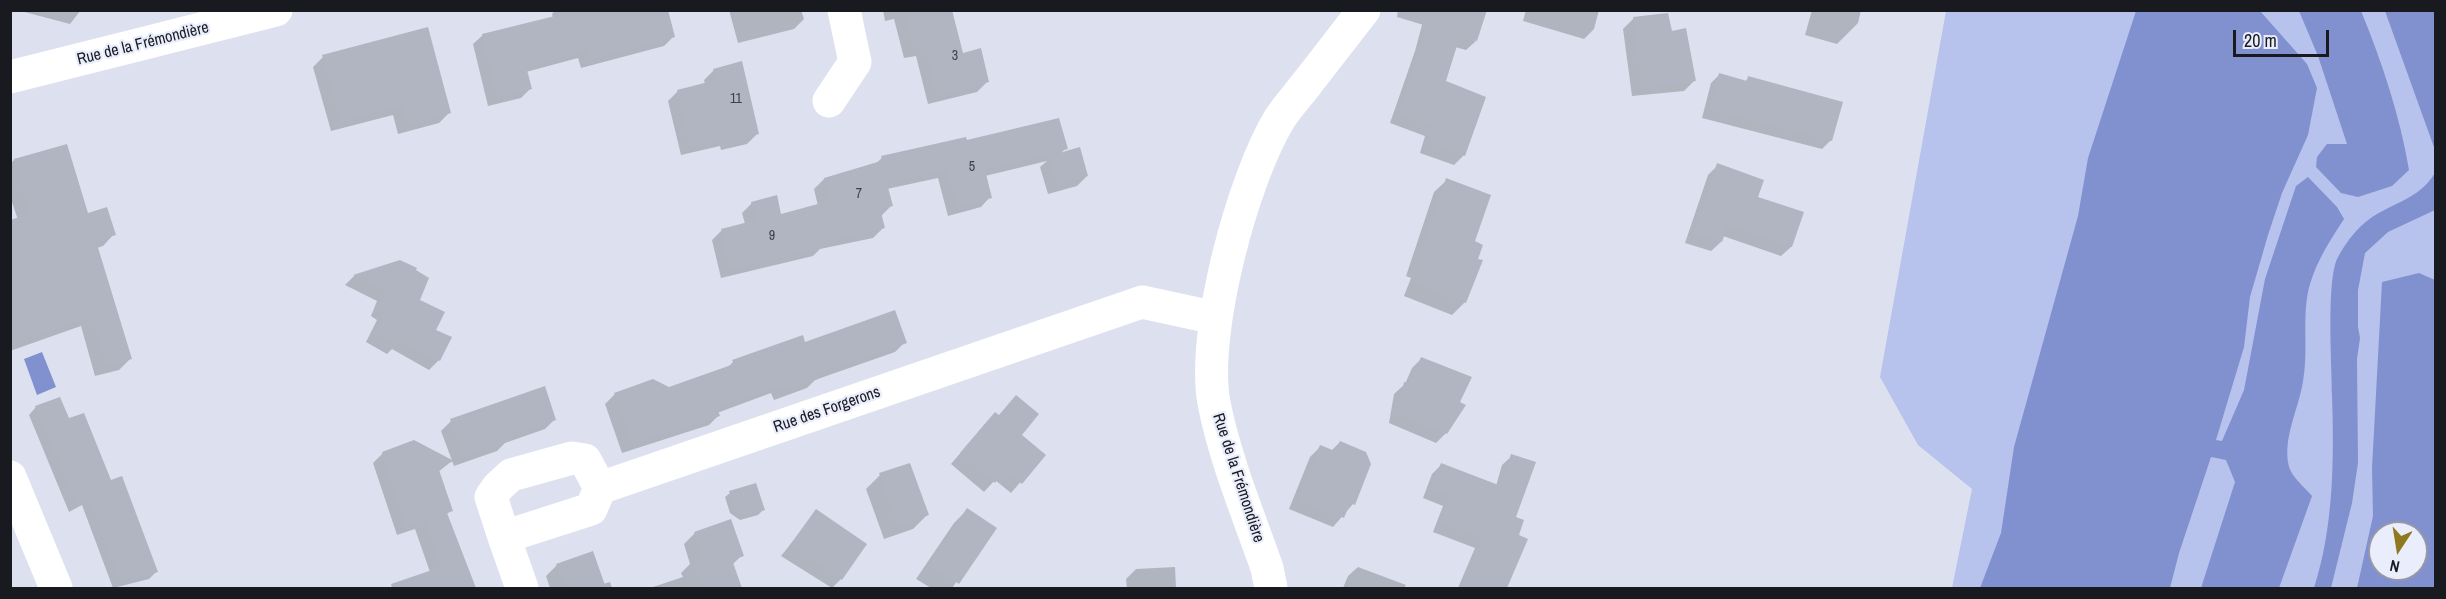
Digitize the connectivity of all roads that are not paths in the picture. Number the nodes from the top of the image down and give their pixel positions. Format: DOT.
graph roads {
  1 [pos="276,10"];
  2 [pos="844,10"];
  3 [pos="1364,10"];
  4 [pos="10,77"];
  5 [pos="829,101"];
  6 [pos="1216,318"];
  7 [pos="10,477"];
  8 [pos="600,488"];
  9 [pos="504,537"];
  10 [pos="56,588"];
  11 [pos="522,588"];
  12 [pos="1271,588"];
  1 -- 4 [label="street, Rue de la Frémondière"];
  2 -- 5 [label="street"];
  3 -- 6 [label="street, Rue de la Frémondière"];
  6 -- 8 [label="street, Rue des Forgerons"];
  6 -- 12 [label="street, Rue de la Frémondière"];
  7 -- 10 [label="street"];
  8 -- 9 [label="street"];
  8 -- 9 [label="street"];
  9 -- 11 [label="street"];
}
